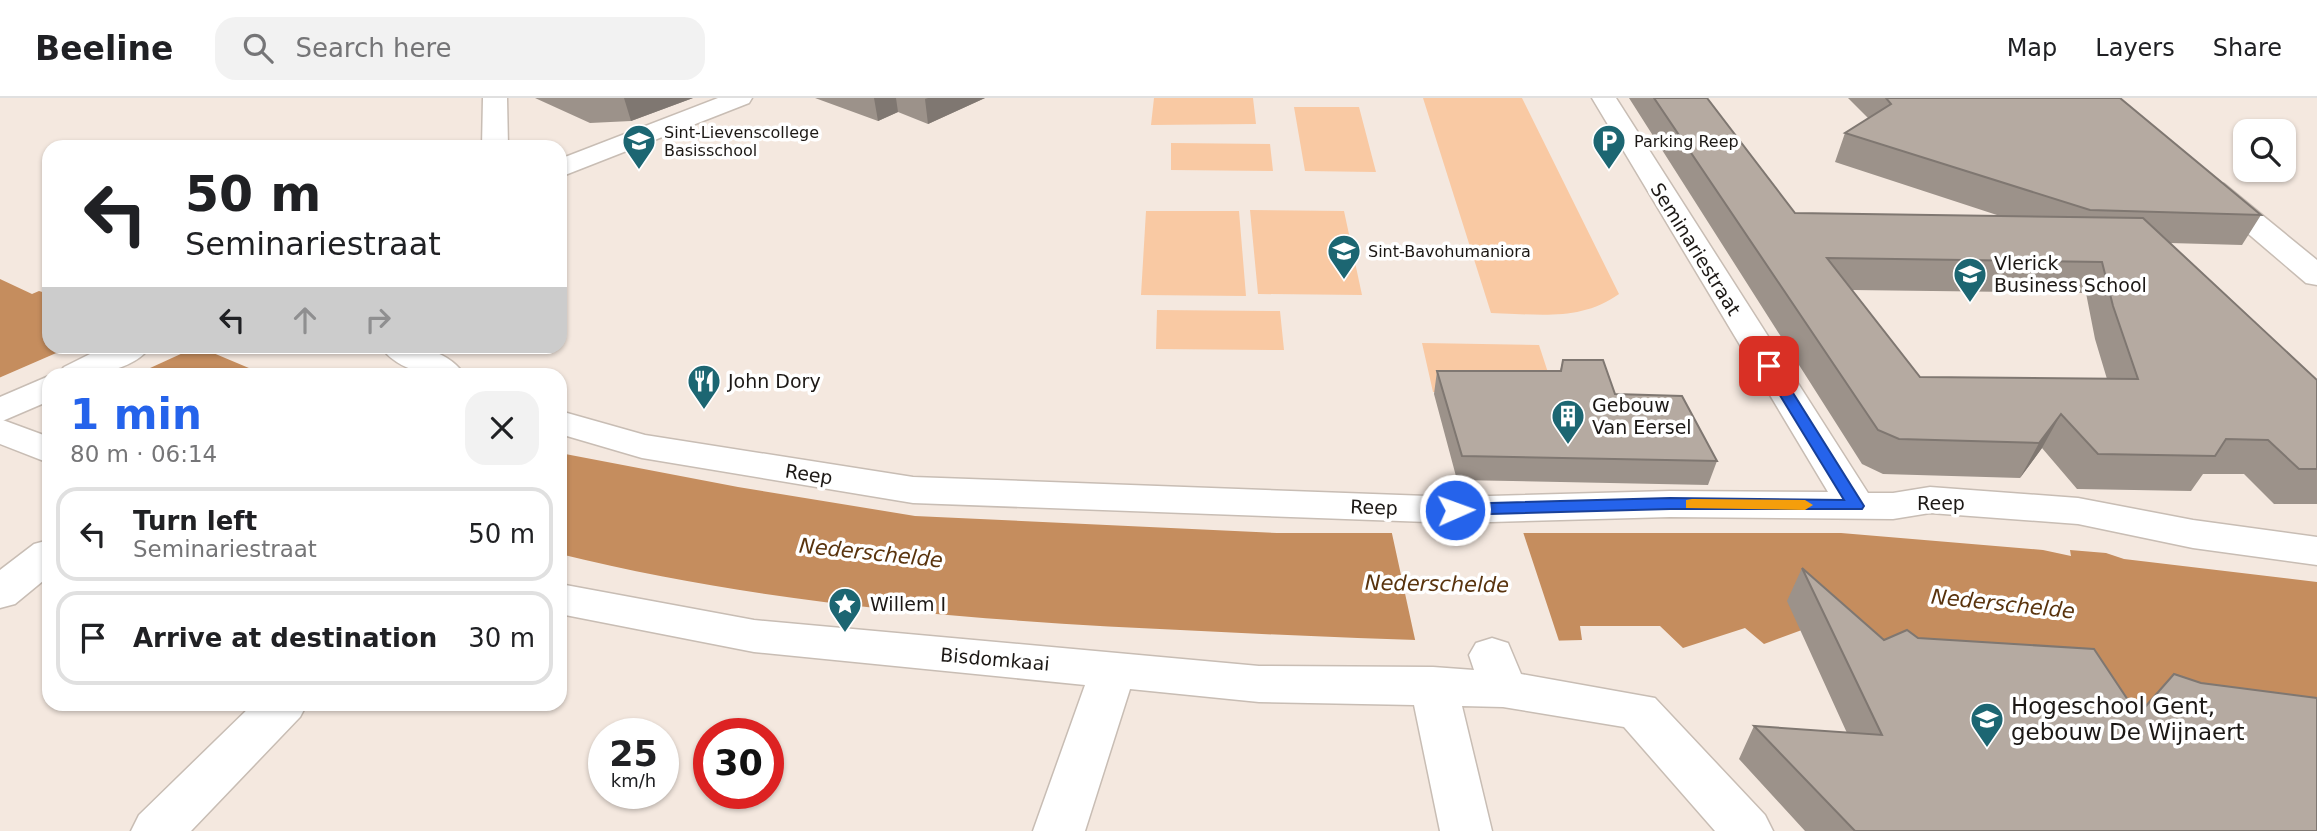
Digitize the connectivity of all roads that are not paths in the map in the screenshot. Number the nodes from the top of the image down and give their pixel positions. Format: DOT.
graph roads {
  1 [pos="495,98"];
  2 [pos="740,98"];
  3 [pos="1604,98"];
  4 [pos="495,140"];
  5 [pos="567,166"];
  6 [pos="2189,169"];
  7 [pos="2317,276"];
  8 [pos="117,354"];
  9 [pos="411,354"];
  10 [pos="88,368"];
  11 [pos="436,368"];
  12 [pos="567,424"];
  13 [pos="0,430"];
  14 [pos="42,448"];
  15 [pos="1856,506"];
  16 [pos="2317,551"];
  17 [pos="42,560"];
  18 [pos="0,593"];
  19 [pos="567,600"];
  20 [pos="1114,671"];
  21 [pos="1433,685"];
  22 [pos="276,711"];
  23 [pos="158,831"];
  24 [pos="1059,831"];
  25 [pos="1466,831"];
  26 [pos="1747,831"];
  1 -- 4 [label="street"];
  2 -- 5 [label="street"];
  3 -- 15 [label="street, Seminariestraat"];
  6 -- 7 [label="street"];
  8 -- 10 [label="street"];
  9 -- 11 [label="street"];
  12 -- 15 [label="street, Reep"];
  13 -- 14 [label="street"];
  15 -- 16 [label="street, Reep"];
  17 -- 18 [label="street"];
  19 -- 20 [label="street, Bisdomkaai"];
  20 -- 21 [label="street, Bisdomkaai"];
  20 -- 24 [label="street"];
  21 -- 25 [label="street"];
  21 -- 26 [label="street, Bisdomkaai"];
  22 -- 23 [label="street"];
}
